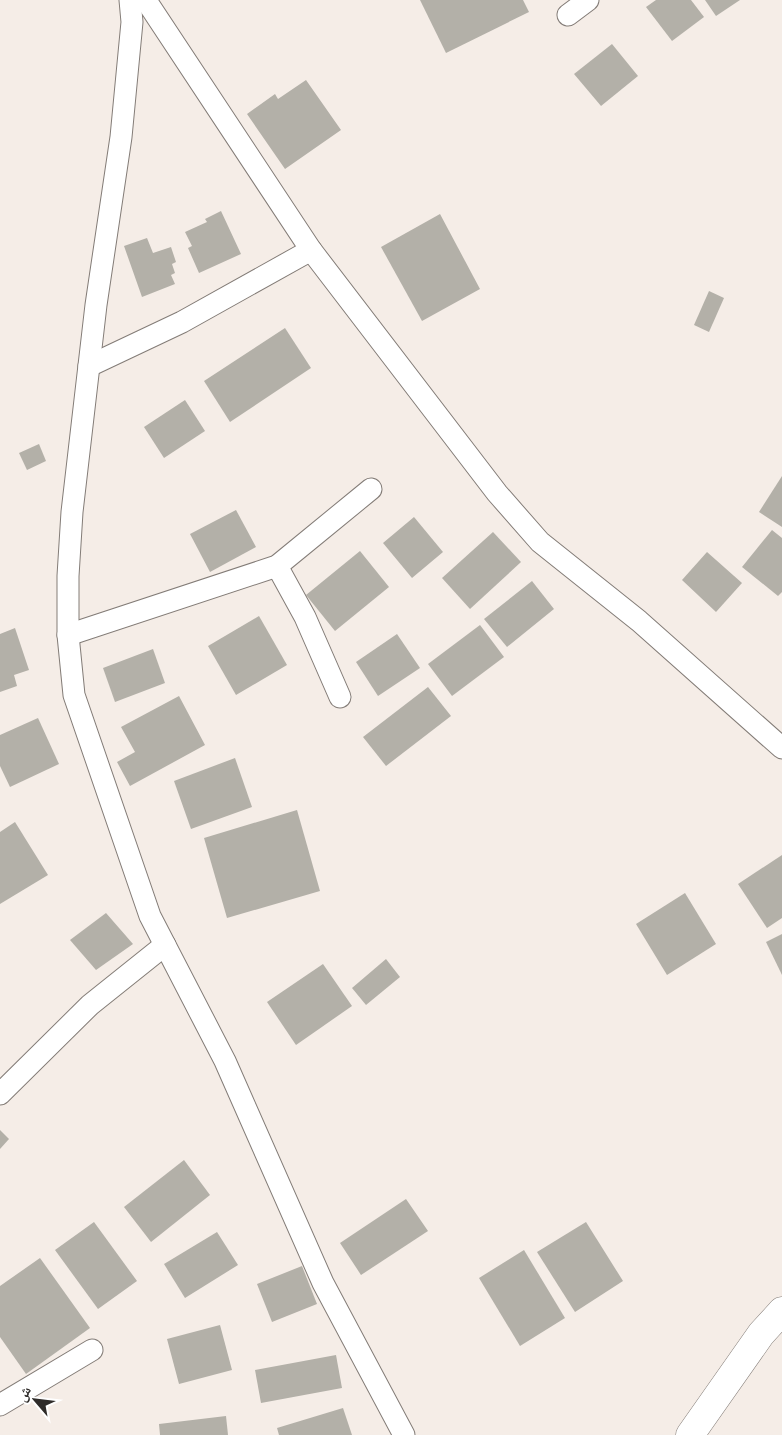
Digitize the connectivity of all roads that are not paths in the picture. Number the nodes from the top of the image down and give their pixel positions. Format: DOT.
graph roads {
  1 [pos="588,0"];
  2 [pos="142,1"];
  3 [pos="568,15"];
  4 [pos="311,250"];
  5 [pos="89,366"];
  6 [pos="371,489"];
  7 [pos="277,566"];
  8 [pos="68,635"];
  9 [pos="340,697"];
  10 [pos="782,748"];
  11 [pos="165,945"];
  12 [pos="0,1094"];
  13 [pos="782,1311"];
  14 [pos="92,1350"];
  15 [pos="0,1405"];
  16 [pos="403,1434"];
  17 [pos="690,1435"];
  1 -- 3 [label="street"];
  2 -- 4 [label="street"];
  2 -- 5 [label="street"];
  4 -- 5 [label="street"];
  4 -- 10 [label="street"];
  5 -- 8 [label="street"];
  6 -- 7 [label="street"];
  7 -- 8 [label="street"];
  7 -- 9 [label="street"];
  8 -- 11 [label="street"];
  11 -- 12 [label="street"];
  11 -- 16 [label="street"];
  13 -- 17 [label="street"];
  14 -- 15 [label="street"];
}
